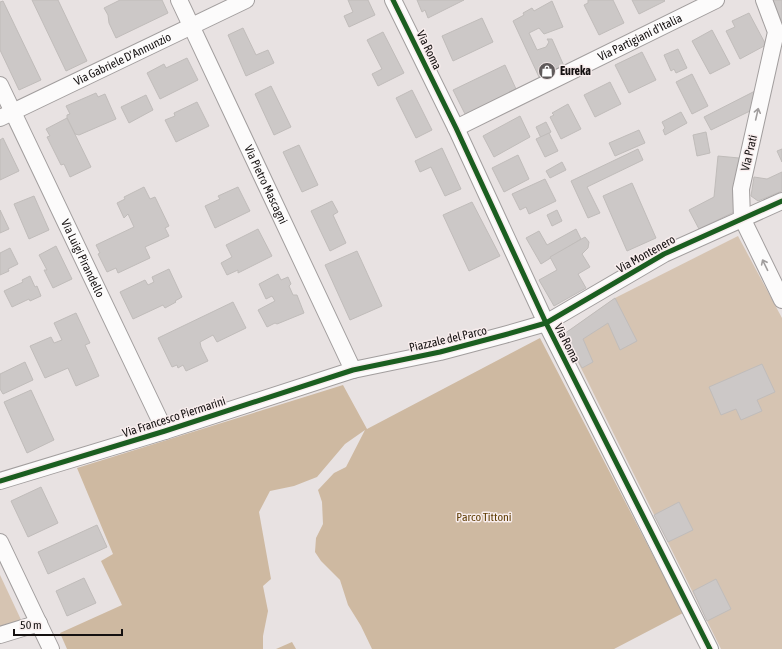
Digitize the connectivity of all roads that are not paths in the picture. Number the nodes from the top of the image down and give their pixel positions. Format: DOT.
graph roads {
  1 [pos="179,0"];
  2 [pos="246,0"];
  3 [pos="393,0"];
  4 [pos="716,0"];
  5 [pos="764,0"];
  6 [pos="191,26"];
  7 [pos="0,86"];
  8 [pos="6,115"];
  9 [pos="456,128"];
  10 [pos="782,200"];
  11 [pos="742,218"];
  12 [pos="782,300"];
  13 [pos="546,323"];
  14 [pos="353,370"];
  15 [pos="165,431"];
  16 [pos="0,481"];
  17 [pos="0,542"];
  18 [pos="39,623"];
  19 [pos="0,635"];
  20 [pos="51,649"];
  21 [pos="710,649"];
  1 -- 6 [label="street, Via Pietro Mascagni"];
  2 -- 6 [label="street, Via Gabriele D'Annunzio"];
  3 -- 9 [label="street, Via Roma"];
  4 -- 9 [label="street, Via Partigiani d'Italia"];
  11 -- 5 [label="street, Via Prati, one-way"];
  6 -- 8 [label="street, Via Gabriele D'Annunzio"];
  6 -- 14 [label="street, Via Pietro Mascagni"];
  7 -- 8 [label="street, Via Luigi Pirandello"];
  8 -- 15 [label="street, Via Luigi Pirandello"];
  9 -- 13 [label="street, Via Roma"];
  10 -- 11 [label="street, Via Montenero"];
  12 -- 11 [label="street, Via Prati, one-way"];
  11 -- 13 [label="street, Via Montenero"];
  13 -- 14 [label="street, Piazzale del Parco"];
  13 -- 21 [label="street, Via Roma"];
  14 -- 15 [label="street, Via Francesco Piermarini"];
  15 -- 16 [label="street, Via Francesco Piermarini"];
  17 -- 18 [label="street"];
  18 -- 19 [label="street"];
  18 -- 20 [label="street"];
}
